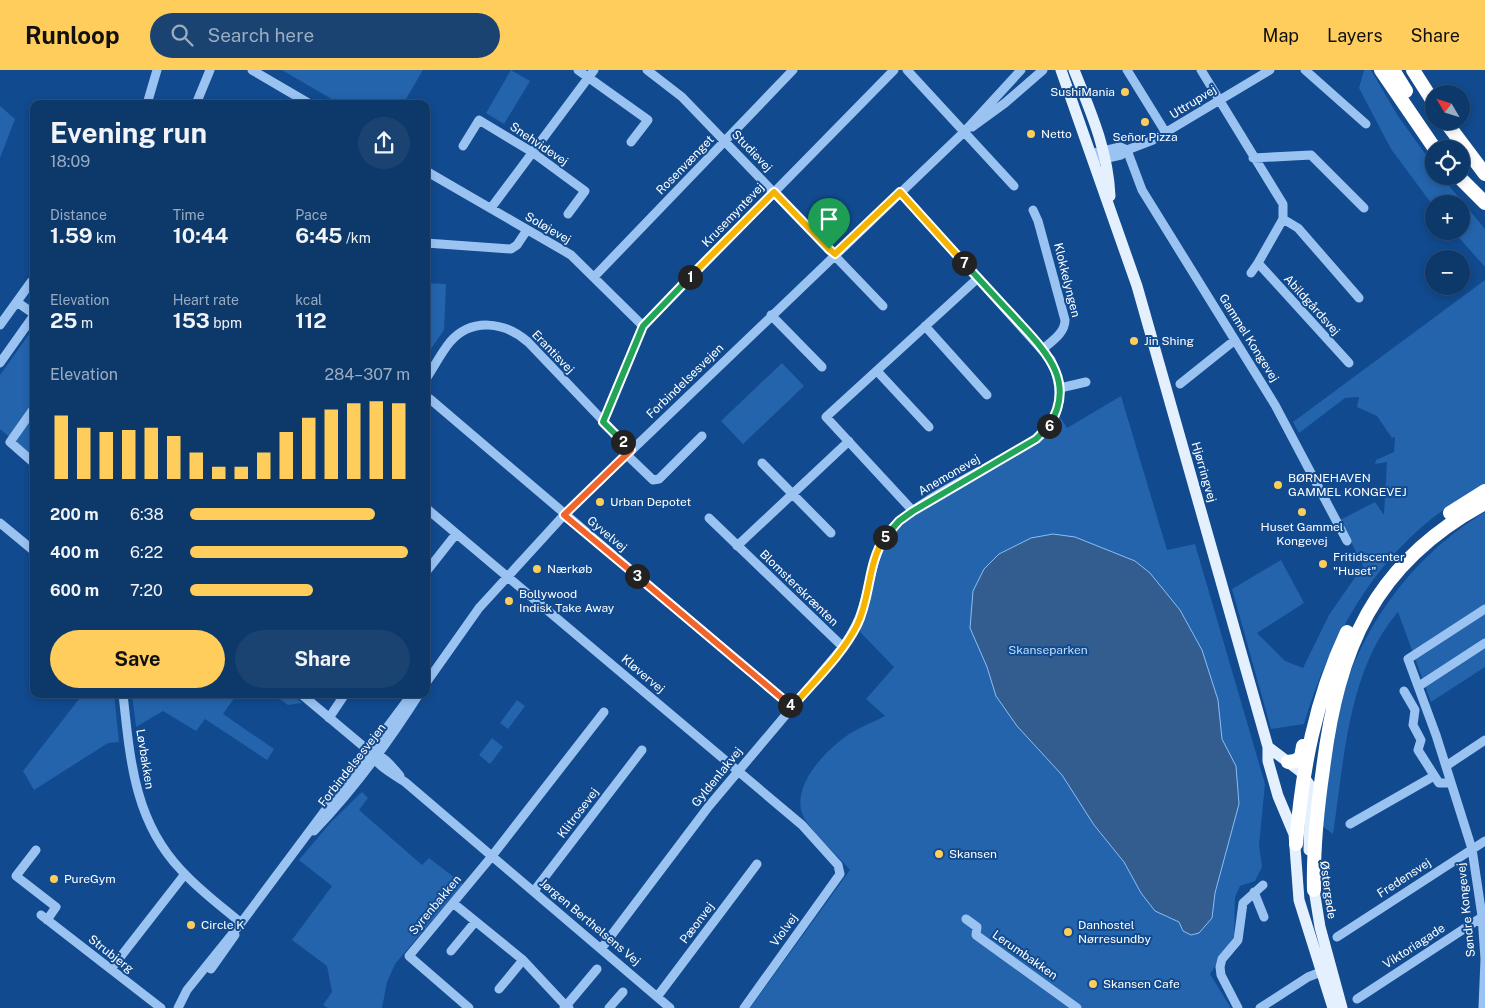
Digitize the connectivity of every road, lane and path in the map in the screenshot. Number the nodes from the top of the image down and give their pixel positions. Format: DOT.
graph roads {
  1 [pos="153,70"];
  2 [pos="158,70"];
  3 [pos="210,70"];
  4 [pos="252,70"];
  5 [pos="578,70"];
  6 [pos="647,70"];
  7 [pos="793,70"];
  8 [pos="894,70"];
  9 [pos="907,70"];
  10 [pos="1021,70"];
  11 [pos="1034,70"];
  12 [pos="1043,70"];
  13 [pos="1062,70"];
  14 [pos="1074,70"];
  15 [pos="1127,70"];
  16 [pos="1201,70"];
  17 [pos="1270,70"];
  18 [pos="1305,70"];
  19 [pos="1381,70"];
  20 [pos="1393,70"];
  21 [pos="1414,70"];
  22 [pos="1419,70"];
  23 [pos="592,73"];
  24 [pos="1426,85"];
  25 [pos="1425,87"];
  26 [pos="148,100"];
  27 [pos="148,100"];
  28 [pos="198,100"];
  29 [pos="303,100"];
  30 [pos="991,100"];
  31 [pos="1219,100"];
  32 [pos="1002,105"];
  33 [pos="1366,124"];
  34 [pos="1452,130"];
  35 [pos="964,132"];
  36 [pos="1166,133"];
  37 [pos="1429,140"];
  38 [pos="1438,140"];
  39 [pos="725,141"];
  40 [pos="631,142"];
  41 [pos="463,146"];
  42 [pos="1128,150"];
  43 [pos="532,152"];
  44 [pos="1105,155"];
  45 [pos="1091,158"];
  46 [pos="1253,158"];
  47 [pos="430,173"];
  48 [pos="1485,174"];
  49 [pos="1470,183"];
  50 [pos="1467,185"];
  51 [pos="1014,186"];
  52 [pos="774,192"];
  53 [pos="900,192"];
  54 [pos="1485,202"];
  55 [pos="1110,206"];
  56 [pos="491,208"];
  57 [pos="1364,208"];
  58 [pos="1033,210"];
  59 [pos="568,214"];
  60 [pos="1283,219"];
  61 [pos="527,230"];
  62 [pos="430,244"];
  63 [pos="835,254"];
  64 [pos="1258,263"];
  65 [pos="1251,273"];
  66 [pos="594,277"];
  67 [pos="978,278"];
  68 [pos="30,283"];
  69 [pos="1359,298"];
  70 [pos="17,302"];
  71 [pos="883,306"];
  72 [pos="30,312"];
  73 [pos="771,315"];
  74 [pos="30,321"];
  75 [pos="0,325"];
  76 [pos="643,326"];
  77 [pos="925,326"];
  78 [pos="1235,340"];
  79 [pos="1043,349"];
  80 [pos="0,363"];
  81 [pos="1349,363"];
  82 [pos="822,367"];
  83 [pos="877,371"];
  84 [pos="430,373"];
  85 [pos="1086,382"];
  86 [pos="1180,384"];
  87 [pos="1060,388"];
  88 [pos="988,394"];
  89 [pos="430,399"];
  90 [pos="30,414"];
  91 [pos="603,422"];
  92 [pos="929,428"];
  93 [pos="702,436"];
  94 [pos="849,441"];
  95 [pos="629,453"];
  96 [pos="30,460"];
  97 [pos="762,463"];
  98 [pos="1485,491"];
  99 [pos="793,494"];
  100 [pos="1485,503"];
  101 [pos="430,511"];
  102 [pos="913,511"];
  103 [pos="564,515"];
  104 [pos="708,518"];
  105 [pos="0,522"];
  106 [pos="456,534"];
  107 [pos="831,534"];
  108 [pos="1347,541"];
  109 [pos="737,546"];
  110 [pos="30,548"];
  111 [pos="430,567"];
  112 [pos="506,576"];
  113 [pos="1485,609"];
  114 [pos="857,625"];
  115 [pos="1485,643"];
  116 [pos="843,647"];
  117 [pos="439,662"];
  118 [pos="430,672"];
  119 [pos="430,677"];
  120 [pos="1324,686"];
  121 [pos="1419,686"];
  122 [pos="1404,691"];
  123 [pos="123,698"];
  124 [pos="306,698"];
  125 [pos="342,698"];
  126 [pos="409,698"];
  127 [pos="416,698"];
  128 [pos="792,707"];
  129 [pos="604,712"];
  130 [pos="329,718"];
  131 [pos="1436,735"];
  132 [pos="1421,740"];
  133 [pos="1485,740"];
  134 [pos="1268,747"];
  135 [pos="642,750"];
  136 [pos="369,751"];
  137 [pos="376,757"];
  138 [pos="1288,762"];
  139 [pos="1446,766"];
  140 [pos="738,771"];
  141 [pos="1304,775"];
  142 [pos="1434,776"];
  143 [pos="1451,783"];
  144 [pos="1350,824"];
  145 [pos="1485,841"];
  146 [pos="1296,844"];
  147 [pos="298,847"];
  148 [pos="1472,849"];
  149 [pos="36,850"];
  150 [pos="492,856"];
  151 [pos="757,864"];
  152 [pos="838,865"];
  153 [pos="185,874"];
  154 [pos="1263,884"];
  155 [pos="1314,890"];
  156 [pos="534,891"];
  157 [pos="1254,892"];
  158 [pos="453,903"];
  159 [pos="1484,916"];
  160 [pos="1264,917"];
  161 [pos="966,919"];
  162 [pos="475,922"];
  163 [pos="241,923"];
  164 [pos="1337,937"];
  165 [pos="601,948"];
  166 [pos="451,951"];
  167 [pos="523,960"];
  168 [pos="111,969"];
  169 [pos="597,969"];
  170 [pos="1327,970"];
  171 [pos="499,989"];
  172 [pos="623,992"];
  173 [pos="658,997"];
  174 [pos="1357,999"];
  175 [pos="566,1007"];
  176 [pos="161,1008"];
  177 [pos="178,1008"];
  178 [pos="469,1008"];
  179 [pos="609,1008"];
  180 [pos="670,1008"];
  181 [pos="744,1008"];
  182 [pos="1077,1008"];
  183 [pos="1238,1008"];
  184 [pos="1260,1008"];
  185 [pos="1333,1008"];
  186 [pos="1342,1008"];
  187 [pos="1483,1008"];
  1 -- 26 [label="street"];
  2 -- 27 [label="street"];
  3 -- 28 [label="street"];
  4 -- 29 [label="street"];
  5 -- 23 [label="street"];
  6 -- 39 [label="street, Studievej"];
  7 -- 39 [label="street, Rosenvænget"];
  8 -- 52 [label="street, Krusemyntevej"];
  9 -- 35 [label="street"];
  10 -- 30 [label="street, Forbindelsesvejen"];
  11 -- 32 [label="street"];
  12 -- 32 [label="street, Forbindelsesvejen"];
  13 -- 45 [label="main road, Hjørringvej"];
  14 -- 44 [label="main road, Hjørringvej"];
  15 -- 36 [label="street"];
  16 -- 31 [label="street"];
  17 -- 31 [label="street, Uttrupvej"];
  18 -- 33 [label="street"];
  19 -- 37 [label="highway"];
  20 -- 38 [label="highway"];
  21 -- 25 [label="highway"];
  22 -- 24 [label="highway"];
  23 -- 40 [label="street"];
  23 -- 43 [label="street"];
  30 -- 32 [label="street"];
  30 -- 35 [label="street, Forbindelsesvejen"];
  31 -- 36 [label="street, Uttrupvej"];
  31 -- 46 [label="street"];
  32 -- 35 [label="street, Forbindelsesvejen"];
  34 -- 48 [label="highway"];
  35 -- 51 [label="street"];
  35 -- 53 [label="street, Forbindelsesvejen"];
  36 -- 42 [label="street, Uttrupvej"];
  39 -- 52 [label="street, Studievej"];
  39 -- 66 [label="street, Rosenvænget"];
  41 -- 43 [label="street, Snehvidevej"];
  42 -- 44 [label="street, Uttrupvej"];
  42 -- 78 [label="street, Gammel Kongevej"];
  43 -- 56 [label="street"];
  43 -- 59 [label="street, Snehvidevej"];
  44 -- 45 [label="street, Uttrupvej"];
  44 -- 55 [label="main road, Hjørringvej"];
  45 -- 55 [label="main road, Hjørringvej"];
  46 -- 57 [label="street"];
  46 -- 60 [label="street"];
  47 -- 56 [label="street, Soløjevej"];
  49 -- 54 [label="highway"];
  50 -- 54 [label="highway"];
  52 -- 63 [label="street, Studievej"];
  52 -- 76 [label="street, Krusemyntevej"];
  53 -- 63 [label="street, Forbindelsesvejen"];
  53 -- 67 [label="street, Anemonevej"];
  55 -- 134 [label="main road, Hjørringvej"];
  56 -- 61 [label="street, Soløjevej"];
  58 -- 79 [label="street, Klokkelyngen"];
  60 -- 64 [label="street"];
  60 -- 69 [label="street"];
  61 -- 62 [label="street"];
  61 -- 66 [label="street, Soløjevej"];
  63 -- 71 [label="street, Studievej"];
  63 -- 73 [label="street, Forbindelsesvejen"];
  64 -- 65 [label="street"];
  64 -- 81 [label="street, Abildgårdsvej"];
  66 -- 76 [label="street, Soløjevej"];
  67 -- 77 [label="street"];
  67 -- 79 [label="street, Anemonevej"];
  68 -- 70 [label="street"];
  70 -- 72 [label="street"];
  70 -- 75 [label="street"];
  73 -- 82 [label="street"];
  73 -- 95 [label="street, Forbindelsesvejen"];
  74 -- 80 [label="street"];
  76 -- 91 [label="street, Krusemyntevej"];
  77 -- 83 [label="street"];
  77 -- 88 [label="street"];
  78 -- 86 [label="street"];
  78 -- 108 [label="street, Gammel Kongevej"];
  79 -- 87 [label="street, Anemonevej"];
  83 -- 92 [label="street"];
  83 -- 94 [label="street"];
  84 -- 91 [label="street, Erantisvej"];
  85 -- 87 [label="street"];
  87 -- 102 [label="street, Anemonevej"];
  89 -- 103 [label="street, Gyvelvej"];
  90 -- 96 [label="street"];
  91 -- 95 [label="street, Erantisvej"];
  93 -- 95 [label="street, Erantisvej"];
  94 -- 99 [label="street"];
  94 -- 102 [label="street"];
  95 -- 103 [label="street, Forbindelsesvejen"];
  97 -- 99 [label="street"];
  98 -- 120 [label="highway"];
  99 -- 107 [label="street"];
  99 -- 109 [label="street"];
  100 -- 155 [label="highway"];
  101 -- 106 [label="street, Kløvervej"];
  102 -- 114 [label="street, Anemonevej"];
  103 -- 112 [label="street, Forbindelsesvejen"];
  103 -- 128 [label="street, Gyvelvej"];
  104 -- 109 [label="street, Blomsterskrænten"];
  105 -- 110 [label="street"];
  106 -- 111 [label="street"];
  106 -- 112 [label="street, Kløvervej"];
  109 -- 116 [label="street, Blomsterskrænten"];
  112 -- 117 [label="street, Forbindelsesvejen"];
  112 -- 140 [label="street, Kløvervej"];
  113 -- 121 [label="street, Søndre Kongevej"];
  114 -- 116 [label="street, Gyldenlakvej"];
  115 -- 121 [label="street"];
  116 -- 128 [label="street, Gyldenlakvej"];
  117 -- 118 [label="street, Forbindelsesvejen"];
  117 -- 119 [label="street, Forbindelsesvejen"];
  120 -- 138 [label="highway"];
  120 -- 141 [label="highway"];
  121 -- 131 [label="street, Søndre Kongevej"];
  122 -- 132 [label="street"];
  123 -- 153 [label="street, Løvbakken"];
  124 -- 130 [label="street, Jørgen Berthelsens Vej"];
  125 -- 130 [label="street"];
  126 -- 136 [label="street, Forbindelsesvejen"];
  127 -- 137 [label="street, Forbindelsesvejen"];
  128 -- 140 [label="street, Gyldenlakvej"];
  129 -- 150 [label="street"];
  130 -- 136 [label="street, Jørgen Berthelsens Vej"];
  131 -- 132 [label="street"];
  131 -- 139 [label="street, Søndre Kongevej"];
  132 -- 142 [label="street"];
  133 -- 139 [label="street"];
  134 -- 138 [label="main road"];
  134 -- 146 [label="main road, Hjørringvej"];
  135 -- 156 [label="street, Klitrosevej"];
  136 -- 137 [label="street, Jørgen Berthelsens Vej"];
  136 -- 147 [label="street, Forbindelsesvejen"];
  137 -- 147 [label="street, Forbindelsesvejen"];
  137 -- 150 [label="street, Jørgen Berthelsens Vej"];
  138 -- 141 [label="main road"];
  139 -- 143 [label="street, Søndre Kongevej"];
  140 -- 152 [label="street, Kløvervej"];
  140 -- 165 [label="street, Gyldenlakvej"];
  141 -- 146 [label="highway"];
  141 -- 155 [label="main road, Østergade"];
  142 -- 143 [label="street"];
  142 -- 144 [label="street"];
  143 -- 148 [label="street, Søndre Kongevej"];
  145 -- 148 [label="street, Fredensvej"];
  146 -- 170 [label="main road, Østergade"];
  147 -- 163 [label="street, Forbindelsesvejen"];
  148 -- 159 [label="street, Søndre Kongevej"];
  148 -- 164 [label="street, Fredensvej"];
  149 -- 168 [label="street, Strubjerg"];
  150 -- 156 [label="street, Jørgen Berthelsens Vej"];
  150 -- 158 [label="street, Syrenbakken"];
  151 -- 173 [label="street, Pæonvej"];
  152 -- 181 [label="street, Violvej"];
  153 -- 163 [label="street, Løvbakken"];
  153 -- 168 [label="street"];
  154 -- 157 [label="street"];
  155 -- 170 [label="main road, Østergade"];
  156 -- 165 [label="street, Jørgen Berthelsens Vej"];
  157 -- 160 [label="street"];
  157 -- 183 [label="street"];
  158 -- 162 [label="street"];
  158 -- 178 [label="street, Syrenbakken"];
  159 -- 174 [label="street, Viktoriagade"];
  159 -- 187 [label="street, Søndre Kongevej"];
  161 -- 182 [label="street, Lerumbakken"];
  162 -- 166 [label="street"];
  162 -- 167 [label="street"];
  163 -- 177 [label="street, Forbindelsesvejen"];
  165 -- 173 [label="street, Jørgen Berthelsens Vej"];
  167 -- 171 [label="street"];
  167 -- 175 [label="street"];
  168 -- 176 [label="street, Strubjerg"];
  169 -- 175 [label="street"];
  170 -- 184 [label="street"];
  170 -- 185 [label="main road, Østergade"];
  170 -- 186 [label="main road, Østergade"];
  172 -- 179 [label="street"];
  173 -- 180 [label="street, Jørgen Berthelsens Vej"];
}
